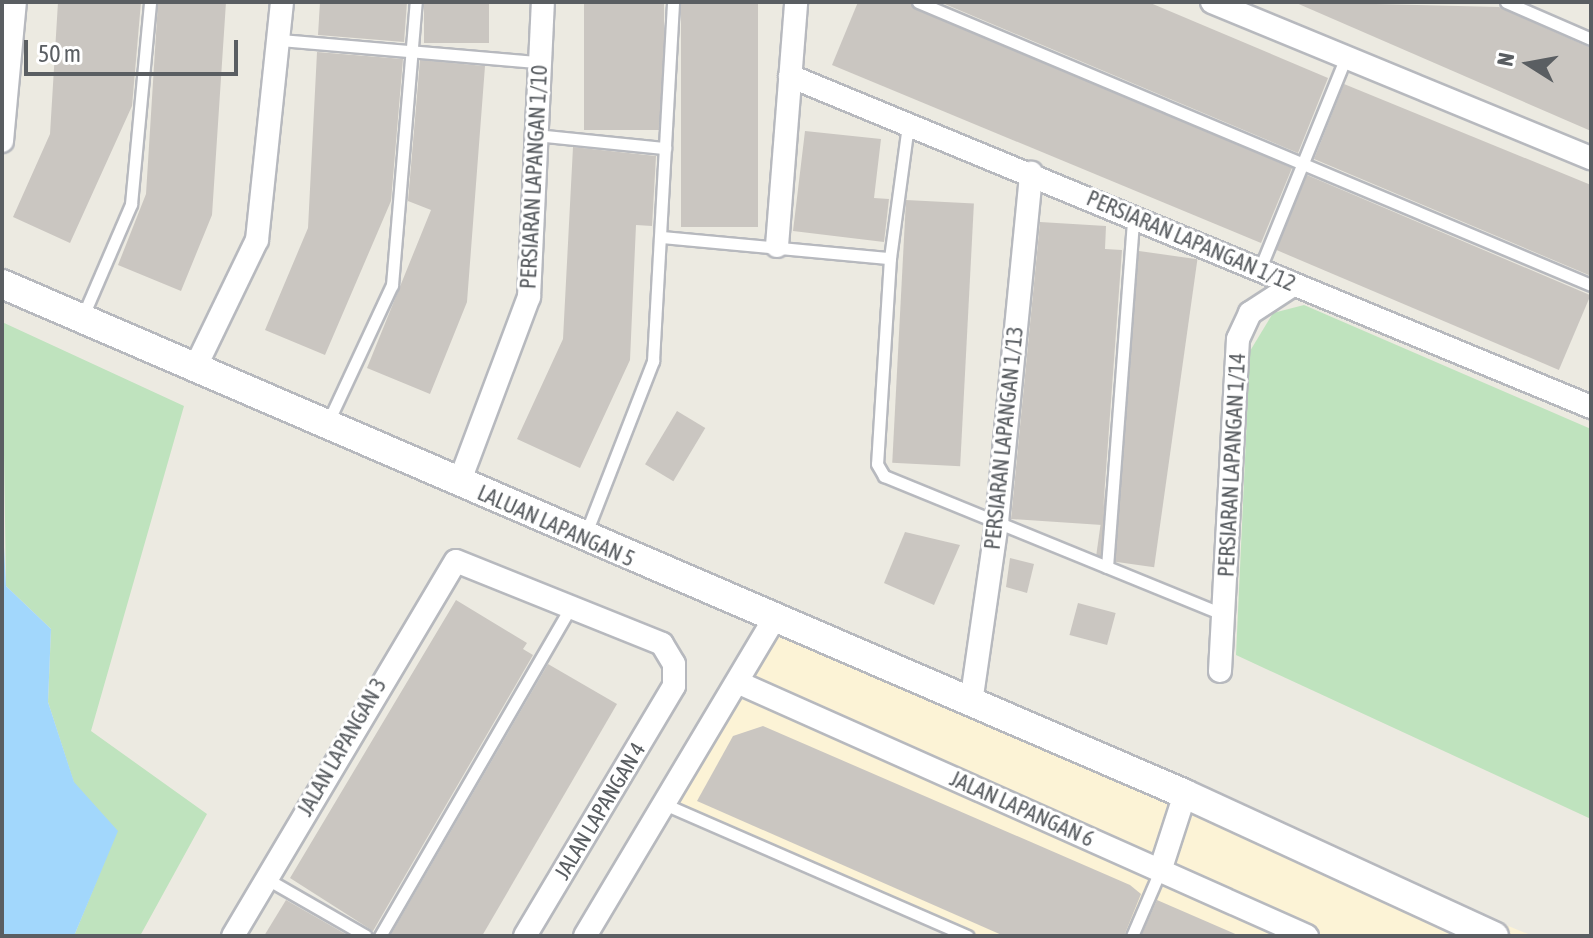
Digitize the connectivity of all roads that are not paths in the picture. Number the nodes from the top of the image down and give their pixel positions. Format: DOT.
graph roads {
  1 [pos="15,2"];
  2 [pos="150,2"];
  3 [pos="282,2"];
  4 [pos="416,2"];
  5 [pos="543,2"];
  6 [pos="673,2"];
  7 [pos="796,2"];
  8 [pos="918,2"];
  9 [pos="1213,2"];
  10 [pos="1506,2"];
  11 [pos="1591,39"];
  12 [pos="280,40"];
  13 [pos="412,52"];
  14 [pos="1345,59"];
  15 [pos="539,62"];
  16 [pos="790,76"];
  17 [pos="908,125"];
  18 [pos="536,135"];
  19 [pos="2,141"];
  20 [pos="665,148"];
  21 [pos="1591,158"];
  22 [pos="1303,162"];
  23 [pos="1031,173"];
  24 [pos="1133,217"];
  25 [pos="662,237"];
  26 [pos="777,246"];
  27 [pos="890,258"];
  28 [pos="1259,271"];
  29 [pos="2,284"];
  30 [pos="1293,285"];
  31 [pos="1591,285"];
  32 [pos="81,319"];
  33 [pos="195,368"];
  34 [pos="1591,407"];
  35 [pos="327,426"];
  36 [pos="459,483"];
  37 [pos="997,522"];
  38 [pos="584,538"];
  39 [pos="1107,567"];
  40 [pos="571,606"];
  41 [pos="1224,614"];
  42 [pos="773,621"];
  43 [pos="1220,671"];
  44 [pos="737,682"];
  45 [pos="971,703"];
  46 [pos="1185,794"];
  47 [pos="664,804"];
  48 [pos="1160,871"];
  49 [pos="266,878"];
  50 [pos="233,936"];
  51 [pos="366,936"];
  52 [pos="380,936"];
  53 [pos="525,936"];
  54 [pos="585,936"];
  55 [pos="968,936"];
  56 [pos="1132,936"];
  57 [pos="1307,936"];
  58 [pos="1494,936"];
  1 -- 19 [label="street"];
  2 -- 32 [label="lane"];
  3 -- 12 [label="street"];
  4 -- 13 [label="lane"];
  5 -- 15 [label="street, PERSIARAN LAPANGAN 1/10"];
  6 -- 20 [label="lane"];
  7 -- 16 [label="street"];
  8 -- 22 [label="lane"];
  9 -- 14 [label="street"];
  10 -- 11 [label="lane"];
  12 -- 13 [label="lane"];
  12 -- 33 [label="street"];
  13 -- 15 [label="lane"];
  13 -- 35 [label="lane"];
  14 -- 21 [label="street"];
  14 -- 22 [label="lane"];
  15 -- 18 [label="street, PERSIARAN LAPANGAN 1/10"];
  16 -- 17 [label="street, PERSIARAN LAPANGAN 1/12"];
  16 -- 26 [label="street"];
  17 -- 23 [label="street, PERSIARAN LAPANGAN 1/12"];
  17 -- 27 [label="lane"];
  18 -- 20 [label="lane"];
  18 -- 36 [label="street, PERSIARAN LAPANGAN 1/10"];
  20 -- 25 [label="lane"];
  22 -- 28 [label="lane"];
  22 -- 31 [label="lane"];
  23 -- 24 [label="street, PERSIARAN LAPANGAN 1/12"];
  23 -- 37 [label="street, PERSIARAN LAPANGAN 1/13"];
  24 -- 28 [label="street, PERSIARAN LAPANGAN 1/12"];
  24 -- 39 [label="lane"];
  25 -- 26 [label="lane"];
  25 -- 38 [label="lane"];
  26 -- 27 [label="lane"];
  27 -- 37 [label="lane"];
  28 -- 30 [label="street, PERSIARAN LAPANGAN 1/12"];
  29 -- 32 [label="street, LALUAN LAPANGAN 5"];
  30 -- 34 [label="street, PERSIARAN LAPANGAN 1/12"];
  30 -- 41 [label="street, PERSIARAN LAPANGAN 1/14"];
  32 -- 33 [label="street, LALUAN LAPANGAN 5"];
  33 -- 35 [label="street, LALUAN LAPANGAN 5"];
  35 -- 36 [label="street, LALUAN LAPANGAN 5"];
  36 -- 38 [label="street, LALUAN LAPANGAN 5"];
  37 -- 39 [label="lane"];
  37 -- 45 [label="street, PERSIARAN LAPANGAN 1/13"];
  38 -- 42 [label="street, LALUAN LAPANGAN 5"];
  39 -- 41 [label="lane"];
  40 -- 49 [label="street, JALAN LAPANGAN 3"];
  40 -- 52 [label="lane"];
  40 -- 53 [label="street, JALAN LAPANGAN 4"];
  41 -- 43 [label="street, PERSIARAN LAPANGAN 1/14"];
  42 -- 44 [label="street"];
  42 -- 45 [label="street, LALUAN LAPANGAN 5"];
  44 -- 47 [label="street"];
  44 -- 48 [label="street, JALAN LAPANGAN 6"];
  45 -- 46 [label="street, LALUAN LAPANGAN 5"];
  46 -- 48 [label="street"];
  46 -- 58 [label="street, LALUAN LAPANGAN 5"];
  47 -- 54 [label="street"];
  47 -- 55 [label="lane"];
  48 -- 56 [label="lane"];
  48 -- 57 [label="street, JALAN LAPANGAN 6"];
  49 -- 50 [label="street, JALAN LAPANGAN 3"];
  49 -- 51 [label="lane"];
}
